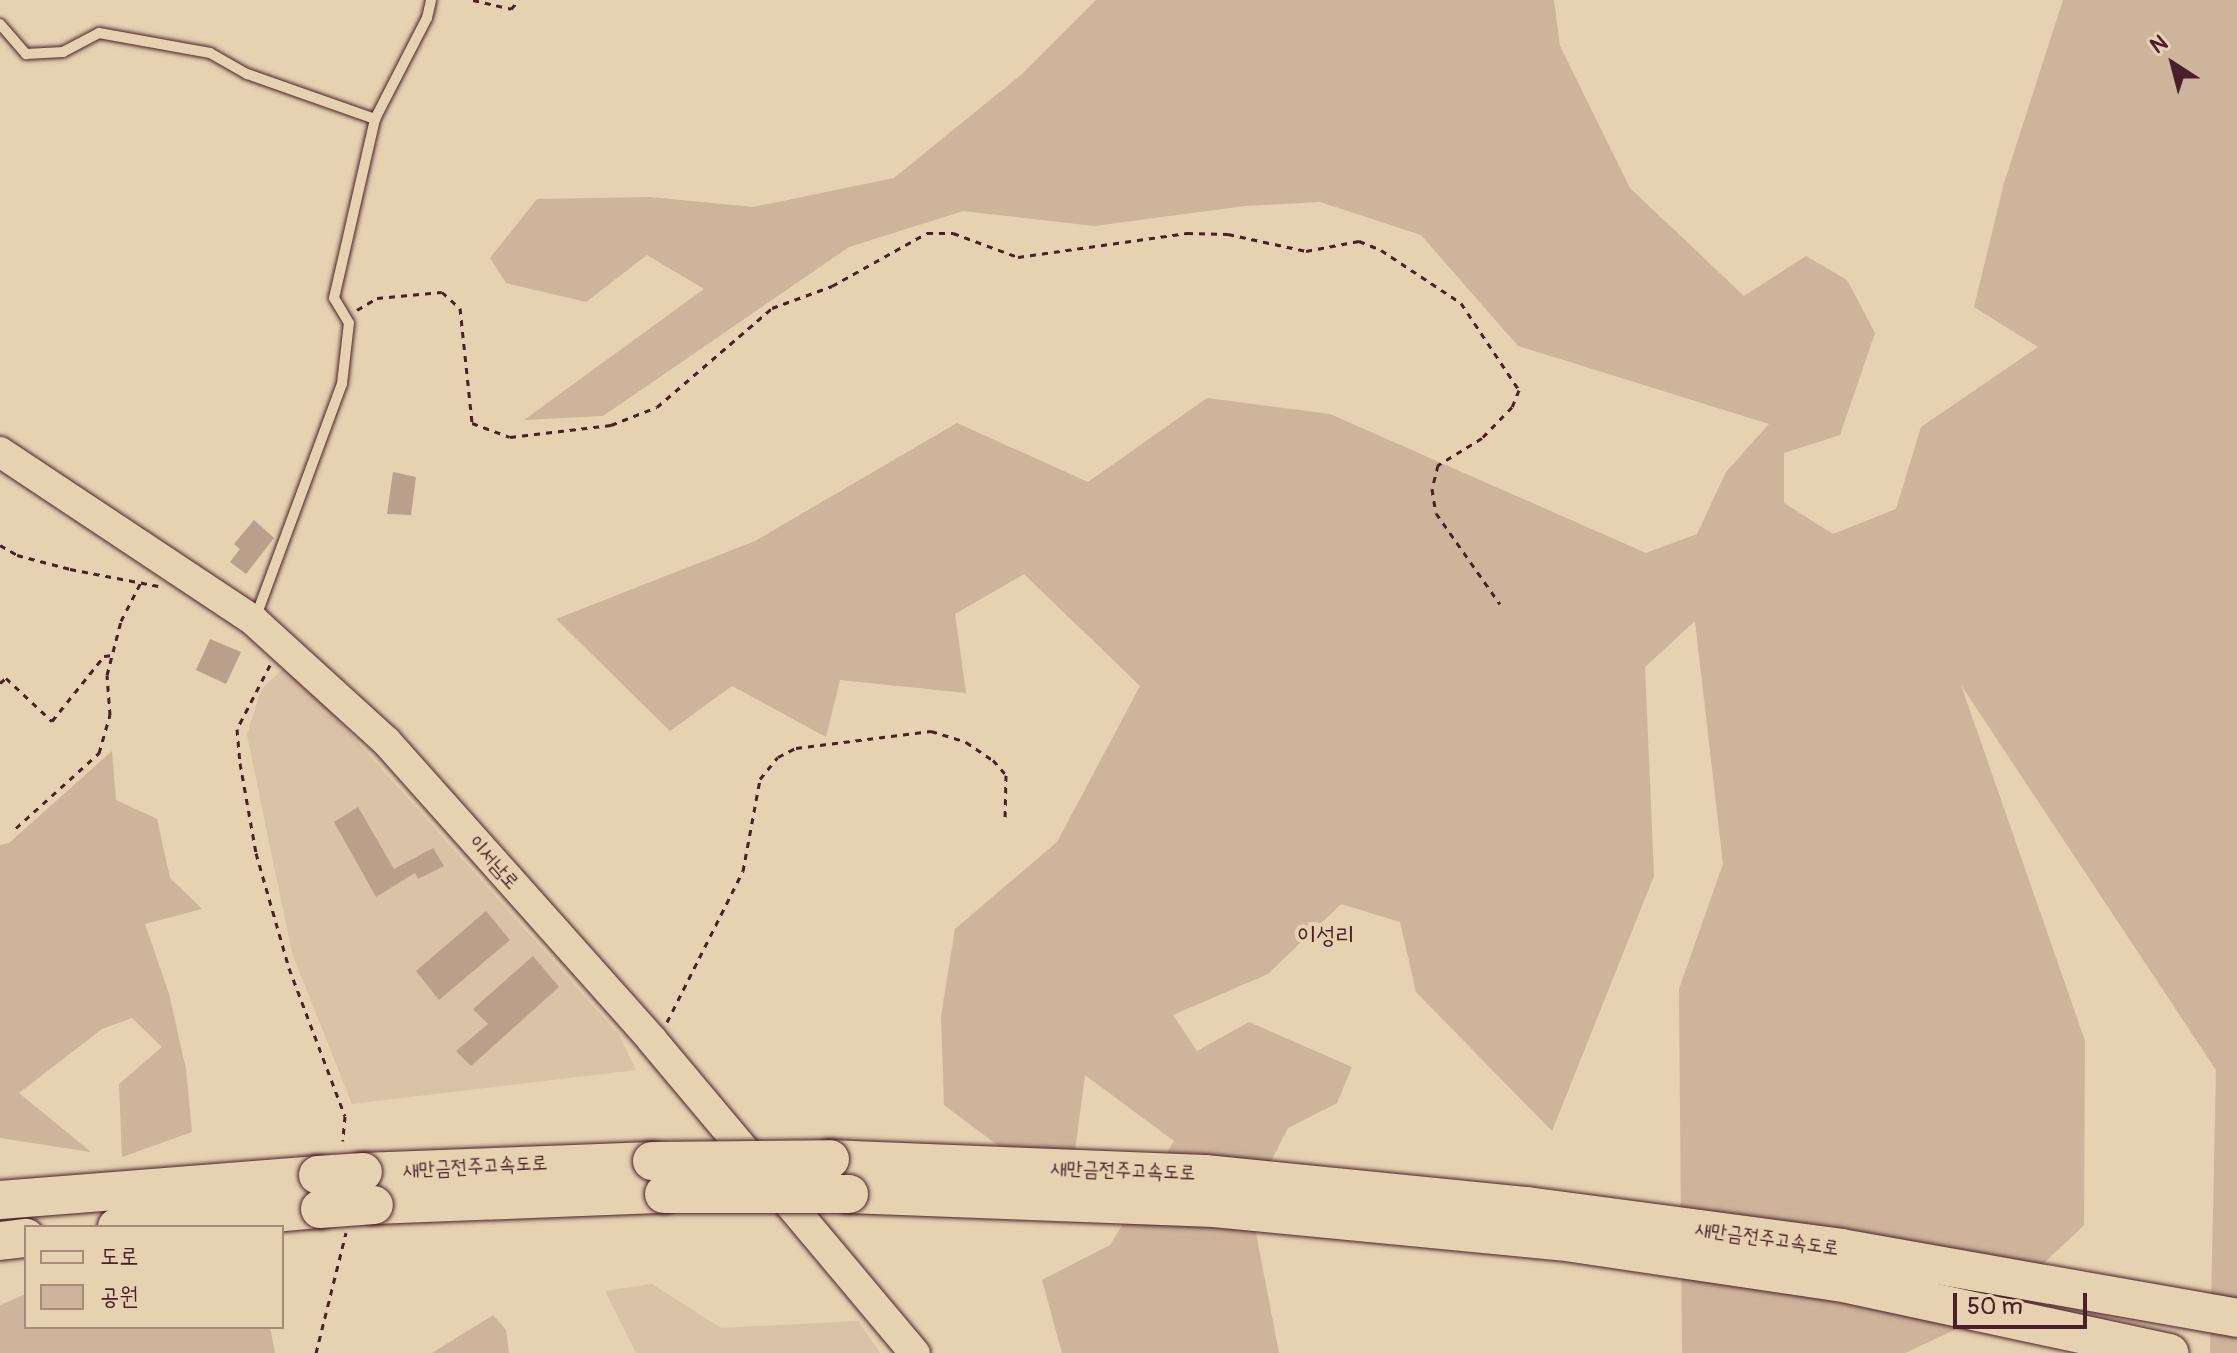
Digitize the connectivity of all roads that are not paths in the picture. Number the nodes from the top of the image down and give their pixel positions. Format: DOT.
graph roads {
  1 [pos="431,0"];
  2 [pos="0,24"];
  3 [pos="375,119"];
  4 [pos="0,452"];
  5 [pos="254,621"];
  6 [pos="658,1178"];
  7 [pos="0,1200"];
  8 [pos="328,1205"];
  9 [pos="136,1225"];
  10 [pos="24,1238"];
  11 [pos="0,1241"];
  12 [pos="2237,1318"];
  13 [pos="915,1353"];
  14 [pos="2169,1353"];
  1 -- 3 [label="lane"];
  2 -- 3 [label="lane"];
  3 -- 5 [label="lane"];
  4 -- 5 [label="main road, 이서남로"];
  5 -- 13 [label="main road, 이서남로"];
  6 -- 8 [label="highway, 새만금전주고속도로, bridge"];
  6 -- 12 [label="highway, 새만금전주고속도로, bridge"];
  6 -- 14 [label="highway, 새만금전주고속도로, bridge"];
  7 -- 8 [label="highway, 새만금전주고속도로"];
  8 -- 9 [label="highway, 새만금전주고속도로"];
  10 -- 11 [label="highway"];
}
